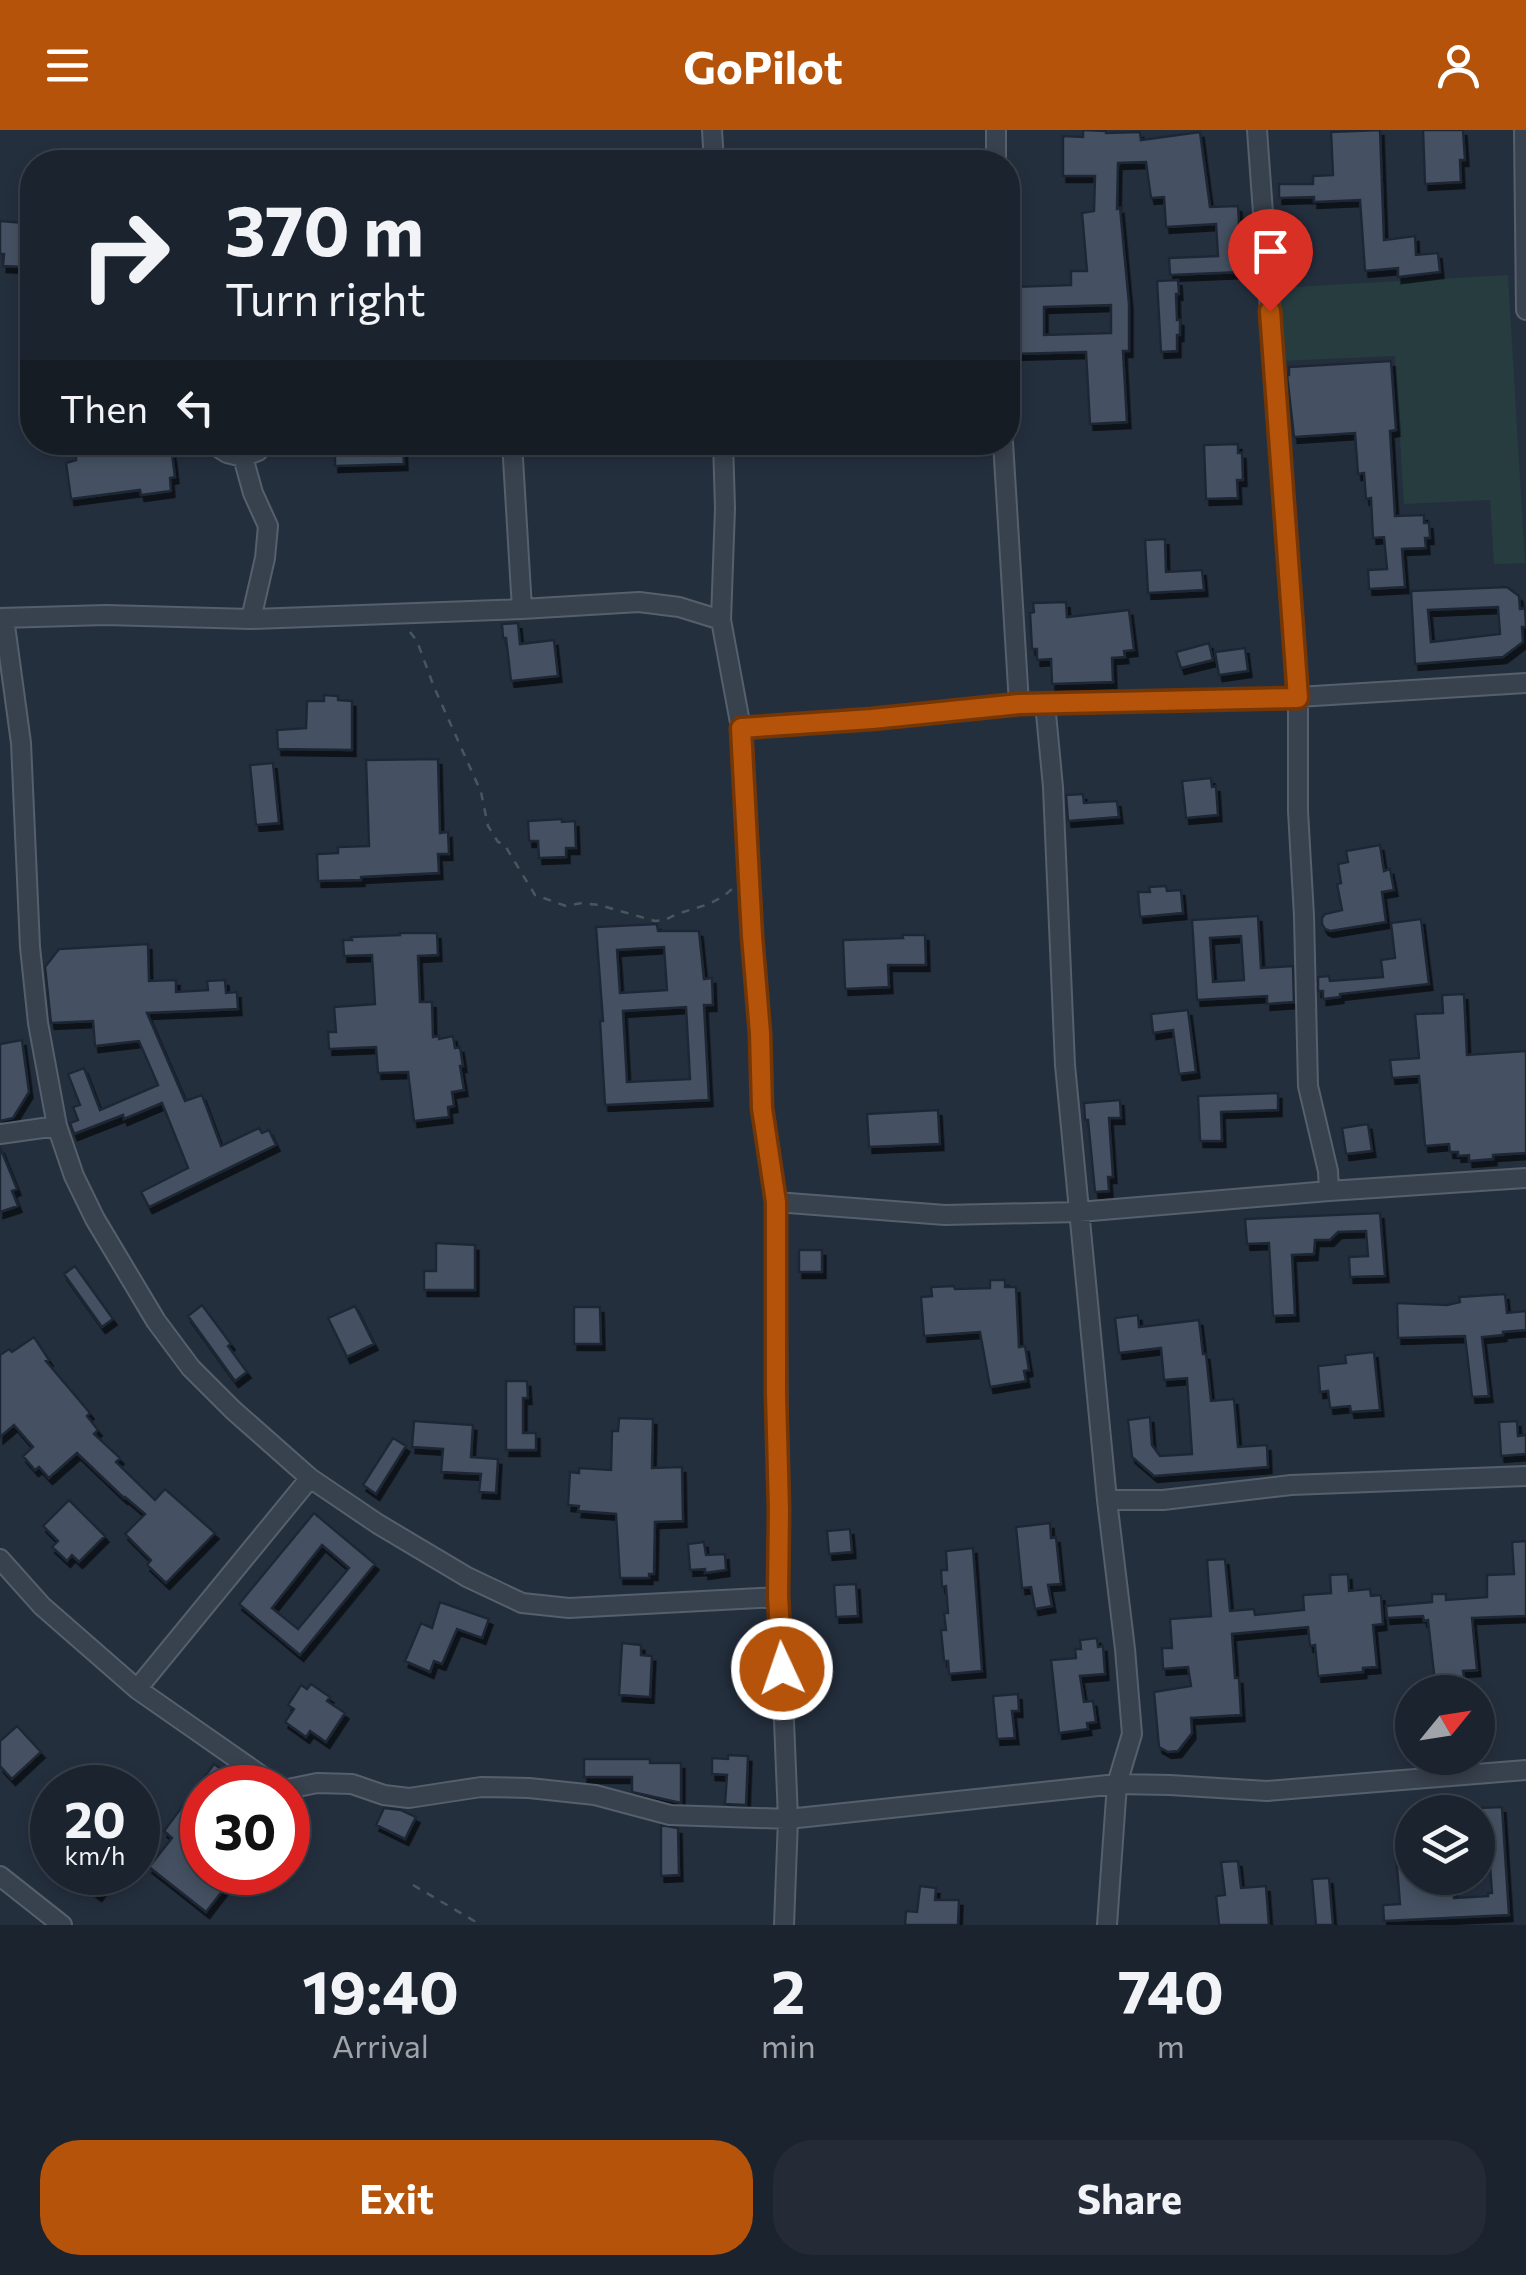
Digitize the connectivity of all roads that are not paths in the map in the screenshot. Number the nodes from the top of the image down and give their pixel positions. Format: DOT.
graph roads {
  1 [pos="1257,130"];
  2 [pos="1524,130"];
  3 [pos="1526,310"];
  4 [pos="244,455"];
  5 [pos="513,455"];
  6 [pos="723,455"];
  7 [pos="1004,455"];
  8 [pos="522,609"];
  9 [pos="2,618"];
  10 [pos="251,618"];
  11 [pos="722,620"];
  12 [pos="1526,684"];
  13 [pos="1298,698"];
  14 [pos="1046,703"];
  15 [pos="1019,704"];
  16 [pos="741,728"];
  17 [pos="56,1126"];
  18 [pos="0,1134"];
  19 [pos="1526,1178"];
  20 [pos="1329,1191"];
  21 [pos="776,1202"];
  22 [pos="1079,1212"];
  23 [pos="1526,1476"];
  24 [pos="310,1478"];
  25 [pos="1106,1500"];
  26 [pos="0,1559"];
  27 [pos="778,1596"];
  28 [pos="137,1690"];
  29 [pos="245,1765"];
  30 [pos="1526,1770"];
  31 [pos="310,1784"];
  32 [pos="1117,1784"];
  33 [pos="788,1819"];
  34 [pos="0,1876"];
  35 [pos="62,1925"];
  36 [pos="784,1925"];
  37 [pos="1108,1925"];
  1 -- 13 [label="street"];
  2 -- 3 [label="street"];
  4 -- 10 [label="street"];
  5 -- 8 [label="street"];
  6 -- 11 [label="street"];
  7 -- 15 [label="street"];
  8 -- 10 [label="street"];
  8 -- 11 [label="street"];
  9 -- 10 [label="street"];
  9 -- 17 [label="street"];
  11 -- 16 [label="street"];
  12 -- 13 [label="street"];
  13 -- 14 [label="street"];
  13 -- 20 [label="street"];
  14 -- 15 [label="street"];
  14 -- 22 [label="street"];
  15 -- 16 [label="street"];
  16 -- 21 [label="street"];
  17 -- 18 [label="street"];
  17 -- 24 [label="street"];
  19 -- 20 [label="street"];
  20 -- 22 [label="street"];
  21 -- 22 [label="street"];
  21 -- 27 [label="street"];
  22 -- 25 [label="street"];
  23 -- 25 [label="street"];
  24 -- 27 [label="street"];
  24 -- 28 [label="street"];
  25 -- 32 [label="street"];
  26 -- 28 [label="street"];
  27 -- 33 [label="street"];
  28 -- 29 [label="street"];
  30 -- 32 [label="street"];
  31 -- 33 [label="street"];
  32 -- 33 [label="street"];
  32 -- 37 [label="street"];
  33 -- 36 [label="street"];
  34 -- 35 [label="street"];
}
